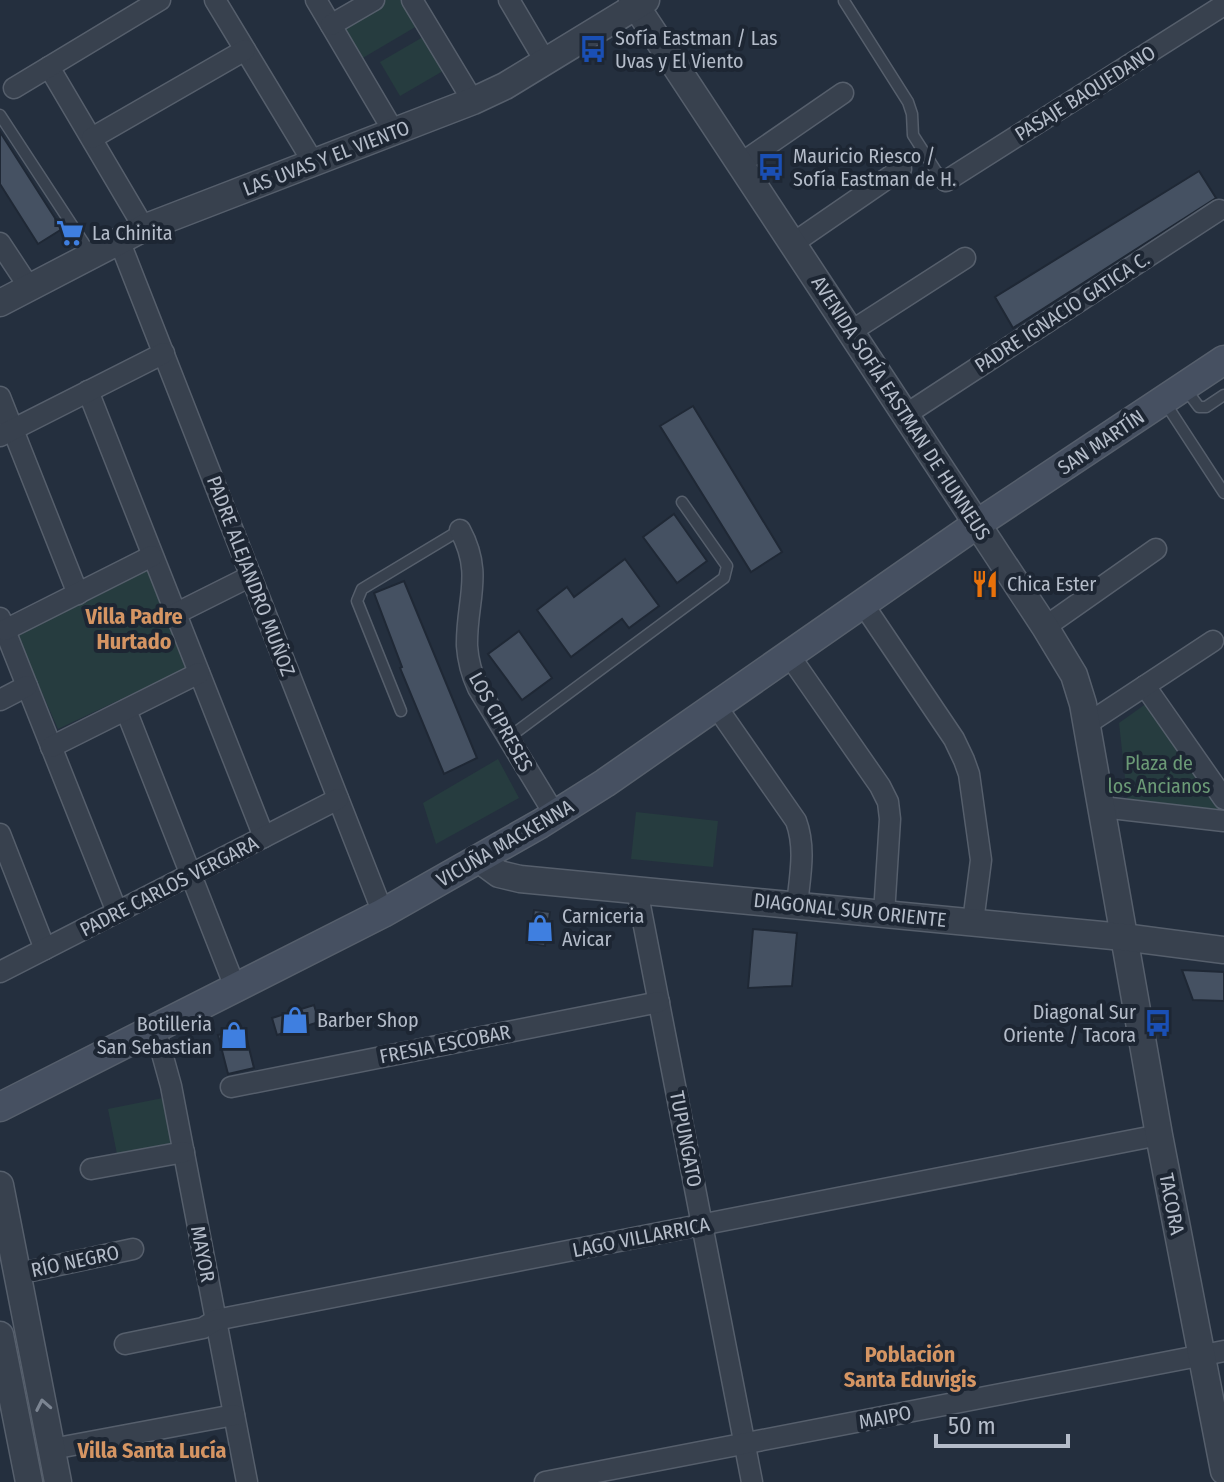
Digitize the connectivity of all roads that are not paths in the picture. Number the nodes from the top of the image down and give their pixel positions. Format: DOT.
graph roads {
  1 [pos="160,0"];
  2 [pos="215,0"];
  3 [pos="316,0"];
  4 [pos="374,0"];
  5 [pos="412,0"];
  6 [pos="509,0"];
  7 [pos="844,1"];
  8 [pos="638,2"];
  9 [pos="1224,5"];
  10 [pos="331,25"];
  11 [pos="245,50"];
  12 [pos="545,61"];
  13 [pos="49,67"];
  14 [pos="14,88"];
  15 [pos="843,93"];
  16 [pos="473,101"];
  17 [pos="0,115"];
  18 [pos="394,132"];
  19 [pos="92,138"];
  20 [pos="313,162"];
  21 [pos="740,164"];
  22 [pos="901,169"];
  23 [pos="946,181"];
  24 [pos="1219,210"];
  25 [pos="144,228"];
  26 [pos="119,240"];
  27 [pos="0,243"];
  28 [pos="792,244"];
  29 [pos="91,254"];
  30 [pos="965,258"];
  31 [pos="29,287"];
  32 [pos="0,303"];
  33 [pos="850,332"];
  34 [pos="164,353"];
  35 [pos="1224,360"];
  36 [pos="88,391"];
  37 [pos="1174,394"];
  38 [pos="1224,395"];
  39 [pos="0,397"];
  40 [pos="905,415"];
  41 [pos="6,432"];
  42 [pos="1224,493"];
  43 [pos="682,502"];
  44 [pos="977,524"];
  45 [pos="460,530"];
  46 [pos="1156,549"];
  47 [pos="152,556"];
  48 [pos="251,576"];
  49 [pos="78,594"];
  50 [pos="863,604"];
  51 [pos="175,614"];
  52 [pos="2,624"];
  53 [pos="1045,627"];
  54 [pos="1213,641"];
  55 [pos="789,655"];
  56 [pos="199,673"];
  57 [pos="27,686"];
  58 [pos="1145,686"];
  59 [pos="0,700"];
  60 [pos="716,706"];
  61 [pos="126,710"];
  62 [pos="401,711"];
  63 [pos="1087,724"];
  64 [pos="508,738"];
  65 [pos="51,747"];
  66 [pos="338,799"];
  67 [pos="1224,799"];
  68 [pos="1102,807"];
  69 [pos="555,815"];
  70 [pos="1224,821"];
  71 [pos="0,834"];
  72 [pos="264,837"];
  73 [pos="480,860"];
  74 [pos="191,875"];
  75 [pos="637,890"];
  76 [pos="797,905"];
  77 [pos="117,912"];
  78 [pos="383,913"];
  79 [pos="884,914"];
  80 [pos="973,922"];
  81 [pos="1123,937"];
  82 [pos="45,949"];
  83 [pos="1224,950"];
  84 [pos="0,972"];
  85 [pos="235,987"];
  86 [pos="659,1002"];
  87 [pos="155,1028"];
  88 [pos="231,1087"];
  89 [pos="0,1107"];
  90 [pos="1159,1135"];
  91 [pos="184,1152"];
  92 [pos="91,1169"];
  93 [pos="0,1185"];
  94 [pos="702,1225"];
  95 [pos="133,1249"];
  96 [pos="9,1275"];
  97 [pos="216,1320"];
  98 [pos="0,1335"];
  99 [pos="125,1344"];
  100 [pos="1212,1354"];
  101 [pos="234,1415"];
  102 [pos="745,1443"];
  103 [pos="52,1449"];
  104 [pos="23,1455"];
  105 [pos="1224,1471"];
  106 [pos="29,1482"];
  107 [pos="58,1482"];
  108 [pos="247,1482"];
  109 [pos="545,1482"];
  110 [pos="752,1482"];
  1 -- 13 [label="street"];
  2 -- 11 [label="street"];
  3 -- 10 [label="street"];
  4 -- 10 [label="street"];
  5 -- 16 [label="street"];
  6 -- 12 [label="street"];
  7 -- 23 [label="lane"];
  8 -- 12 [label="street, LAS UVAS Y EL VIENTO"];
  8 -- 21 [label="street, AVENIDA SOFÍA EASTMAN DE HUNNEUS"];
  9 -- 23 [label="street, PASAJE BAQUEDANO"];
  10 -- 18 [label="street"];
  11 -- 19 [label="street"];
  11 -- 20 [label="street"];
  12 -- 16 [label="street, LAS UVAS Y EL VIENTO"];
  13 -- 14 [label="street"];
  13 -- 19 [label="street"];
  15 -- 21 [label="street"];
  16 -- 18 [label="street, LAS UVAS Y EL VIENTO"];
  17 -- 29 [label="lane"];
  18 -- 20 [label="street, LAS UVAS Y EL VIENTO"];
  19 -- 25 [label="street"];
  20 -- 25 [label="street, LAS UVAS Y EL VIENTO"];
  21 -- 28 [label="street, AVENIDA SOFÍA EASTMAN DE HUNNEUS"];
  22 -- 28 [label="street"];
  24 -- 40 [label="street, PADRE IGNACIO GATICA C."];
  25 -- 26 [label="street, LAS UVAS Y EL VIENTO"];
  26 -- 29 [label="street, LAS UVAS Y EL VIENTO"];
  26 -- 34 [label="street, PADRE ALEJANDRO MUÑOZ"];
  27 -- 31 [label="street"];
  28 -- 33 [label="street, AVENIDA SOFÍA EASTMAN DE HUNNEUS"];
  29 -- 31 [label="street, LAS UVAS Y EL VIENTO"];
  30 -- 33 [label="street"];
  31 -- 32 [label="street, LAS UVAS Y EL VIENTO"];
  33 -- 40 [label="street, AVENIDA SOFÍA EASTMAN DE HUNNEUS"];
  34 -- 36 [label="street"];
  34 -- 48 [label="street, PADRE ALEJANDRO MUÑOZ"];
  35 -- 37 [label="main road, SAN MARTÍN"];
  36 -- 41 [label="street"];
  36 -- 47 [label="street"];
  37 -- 38 [label="lane"];
  37 -- 42 [label="lane"];
  37 -- 44 [label="main road, SAN MARTÍN"];
  39 -- 41 [label="street"];
  40 -- 44 [label="street, AVENIDA SOFÍA EASTMAN DE HUNNEUS"];
  41 -- 49 [label="street"];
  43 -- 64 [label="lane"];
  44 -- 50 [label="main road, VICUÑA MACKENNA"];
  44 -- 53 [label="street, AVENIDA SOFÍA EASTMAN DE HUNNEUS"];
  45 -- 62 [label="lane"];
  45 -- 64 [label="street, LOS CIPRESES"];
  46 -- 53 [label="street"];
  47 -- 49 [label="street"];
  47 -- 51 [label="street"];
  48 -- 51 [label="street"];
  48 -- 66 [label="street, PADRE ALEJANDRO MUÑOZ"];
  49 -- 52 [label="street"];
  50 -- 55 [label="main road, VICUÑA MACKENNA"];
  50 -- 80 [label="street"];
  51 -- 56 [label="street"];
  52 -- 57 [label="street"];
  53 -- 63 [label="street, AVENIDA SOFÍA EASTMAN DE HUNNEUS"];
  54 -- 58 [label="street"];
  55 -- 60 [label="main road, VICUÑA MACKENNA"];
  55 -- 79 [label="street"];
  56 -- 61 [label="street"];
  56 -- 72 [label="street"];
  57 -- 59 [label="street"];
  57 -- 65 [label="street"];
  58 -- 63 [label="street"];
  58 -- 67 [label="street"];
  60 -- 69 [label="main road, VICUÑA MACKENNA"];
  60 -- 76 [label="street"];
  61 -- 65 [label="street"];
  61 -- 74 [label="street"];
  63 -- 68 [label="street, AVENIDA SOFÍA EASTMAN DE HUNNEUS"];
  64 -- 69 [label="street, LOS CIPRESES"];
  65 -- 77 [label="street"];
  66 -- 72 [label="street, PADRE CARLOS VERGARA"];
  66 -- 78 [label="street, PADRE ALEJANDRO MUÑOZ"];
  68 -- 70 [label="street"];
  68 -- 81 [label="street, AVENIDA SOFÍA EASTMAN DE HUNNEUS"];
  69 -- 73 [label="main road, VICUÑA MACKENNA"];
  71 -- 82 [label="street"];
  72 -- 74 [label="street, PADRE CARLOS VERGARA"];
  73 -- 75 [label="street, DIAGONAL SUR ORIENTE"];
  73 -- 78 [label="main road, VICUÑA MACKENNA"];
  74 -- 77 [label="street, PADRE CARLOS VERGARA"];
  74 -- 85 [label="street"];
  75 -- 76 [label="street, DIAGONAL SUR ORIENTE"];
  75 -- 86 [label="street, TUPUNGATO"];
  76 -- 79 [label="street, DIAGONAL SUR ORIENTE"];
  77 -- 82 [label="street, PADRE CARLOS VERGARA"];
  78 -- 85 [label="main road, VICUÑA MACKENNA"];
  79 -- 80 [label="street, DIAGONAL SUR ORIENTE"];
  80 -- 81 [label="street, DIAGONAL SUR ORIENTE"];
  81 -- 83 [label="street, DIAGONAL SUR ORIENTE"];
  81 -- 90 [label="street, TACORA"];
  82 -- 84 [label="street, PADRE CARLOS VERGARA"];
  85 -- 87 [label="main road, VICUÑA MACKENNA"];
  86 -- 88 [label="street, FRESIA ESCOBAR"];
  86 -- 94 [label="street, TUPUNGATO"];
  87 -- 89 [label="main road, VICUÑA MACKENNA"];
  87 -- 91 [label="street, MAYOR"];
  90 -- 94 [label="street, LAGO VILLARRICA"];
  90 -- 100 [label="street, TACORA"];
  91 -- 92 [label="street"];
  91 -- 97 [label="street, MAYOR"];
  93 -- 96 [label="street"];
  94 -- 97 [label="street, LAGO VILLARRICA"];
  94 -- 102 [label="street, TUPUNGATO"];
  95 -- 96 [label="street, RÍO NEGRO"];
  103 -- 96 [label="street, one-way"];
  97 -- 99 [label="street, LAGO VILLARRICA"];
  97 -- 101 [label="street, MAYOR"];
  98 -- 104 [label="street"];
  100 -- 102 [label="street, MAIPO"];
  100 -- 105 [label="street, TACORA"];
  101 -- 103 [label="street"];
  101 -- 108 [label="street, MAYOR"];
  102 -- 109 [label="street, MAIPO"];
  102 -- 110 [label="street, TUPUNGATO"];
  103 -- 104 [label="street"];
  103 -- 107 [label="street"];
  104 -- 106 [label="street"];
}
